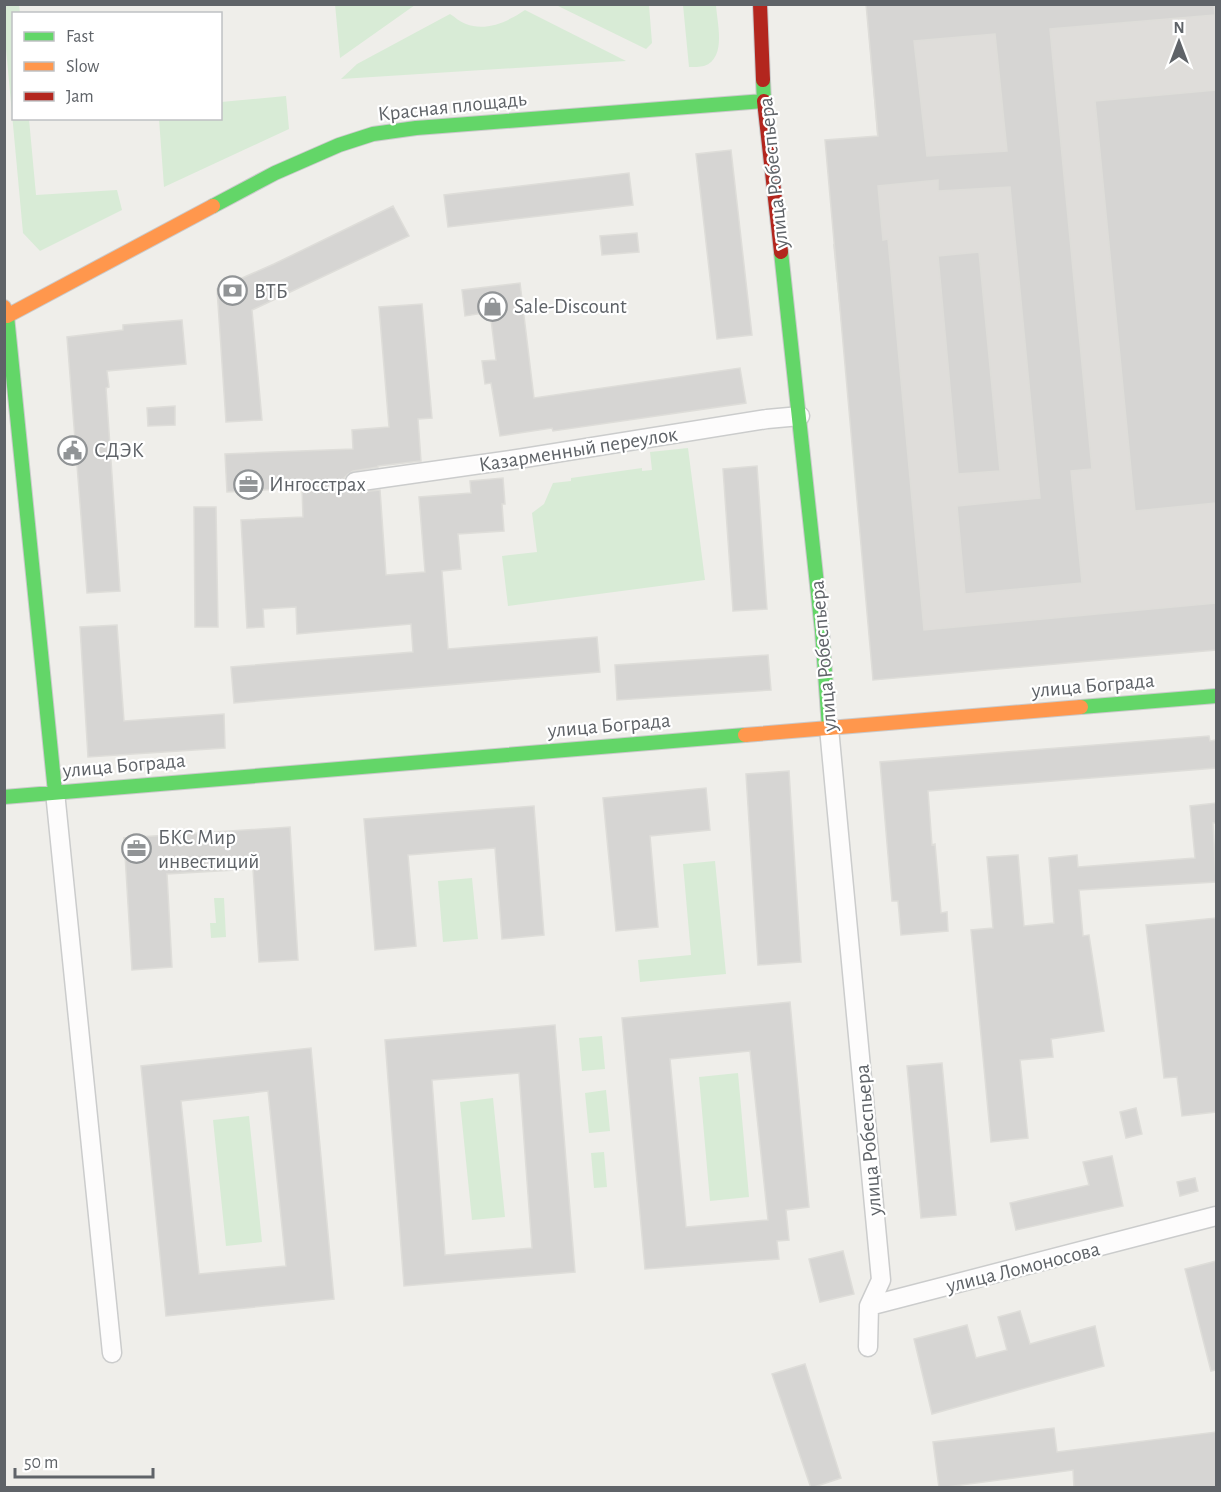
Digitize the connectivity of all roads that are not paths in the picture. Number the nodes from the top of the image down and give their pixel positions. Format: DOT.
graph roads {
  1 [pos="760,4"];
  2 [pos="764,101"];
  3 [pos="5,313"];
  4 [pos="800,416"];
  5 [pos="355,482"];
  6 [pos="1216,696"];
  7 [pos="829,728"];
  8 [pos="55,792"];
  9 [pos="4,797"];
  10 [pos="1216,1216"];
  11 [pos="869,1306"];
  12 [pos="868,1347"];
  13 [pos="112,1353"];
  1 -- 2 [label="main road, улица Робеспьера"];
  2 -- 3 [label="main road, Красная площадь"];
  2 -- 4 [label="main road, улица Робеспьера"];
  3 -- 8 [label="main road"];
  4 -- 5 [label="street, Казарменный переулок"];
  4 -- 7 [label="main road, улица Робеспьера"];
  6 -- 7 [label="main road, улица Бограда"];
  7 -- 8 [label="main road, улица Бограда"];
  7 -- 11 [label="street, улица Робеспьера"];
  8 -- 9 [label="main road, улица Бограда"];
  8 -- 13 [label="street"];
  10 -- 11 [label="street, улица Ломоносова"];
  11 -- 12 [label="street"];
}
